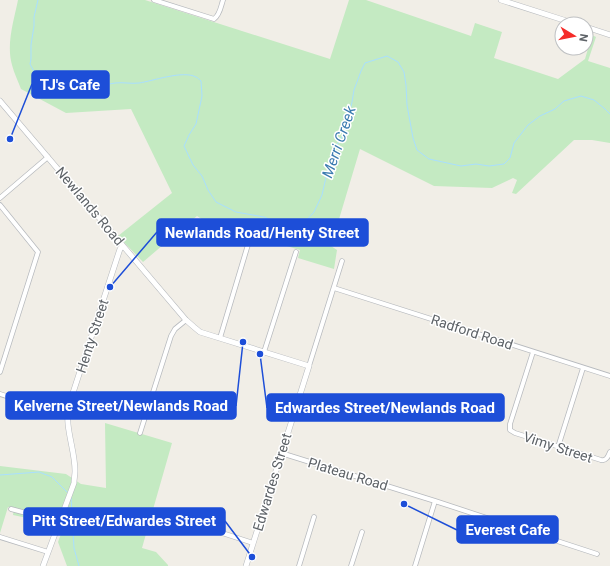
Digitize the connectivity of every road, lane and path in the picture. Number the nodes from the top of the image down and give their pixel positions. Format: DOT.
graph roads {
  1 [pos="154,0"];
  2 [pos="223,0"];
  3 [pos="501,0"];
  4 [pos="554,17"];
  5 [pos="594,30"];
  6 [pos="610,35"];
  7 [pos="0,101"];
  8 [pos="48,157"];
  9 [pos="0,198"];
  10 [pos="0,205"];
  11 [pos="250,238"];
  12 [pos="123,246"];
  13 [pos="296,252"];
  14 [pos="342,261"];
  15 [pos="334,288"];
  16 [pos="186,320"];
  17 [pos="220,338"];
  18 [pos="264,352"];
  19 [pos="533,352"];
  20 [pos="309,366"];
  21 [pos="583,368"];
  22 [pos="0,372"];
  23 [pos="610,376"];
  24 [pos="0,394"];
  25 [pos="68,414"];
  26 [pos="140,433"];
  27 [pos="558,446"];
  28 [pos="610,452"];
  29 [pos="281,453"];
  30 [pos="435,501"];
  31 [pos="11,509"];
  32 [pos="173,517"];
  33 [pos="314,517"];
  34 [pos="53,520"];
  35 [pos="362,532"];
  36 [pos="0,537"];
  37 [pos="253,543"];
  38 [pos="48,552"];
  39 [pos="597,554"];
  40 [pos="43,566"];
  41 [pos="246,566"];
  42 [pos="299,566"];
  43 [pos="351,566"];
  44 [pos="415,566"];
  1 -- 2 [label="street"];
  3 -- 4 [label="street"];
  5 -- 6 [label="street"];
  7 -- 8 [label="street, Newlands Road"];
  8 -- 9 [label="street"];
  8 -- 12 [label="street, Newlands Road"];
  10 -- 22 [label="street"];
  11 -- 17 [label="street"];
  12 -- 16 [label="street, Newlands Road"];
  12 -- 25 [label="street, Henty Street"];
  13 -- 18 [label="street"];
  14 -- 15 [label="street, Edwardes Street"];
  15 -- 19 [label="street, Radford Road"];
  15 -- 20 [label="street, Edwardes Street"];
  16 -- 17 [label="street, Newlands Road"];
  16 -- 26 [label="street"];
  17 -- 18 [label="street, Newlands Road"];
  18 -- 20 [label="street, Newlands Road"];
  19 -- 21 [label="street, Radford Road"];
  19 -- 27 [label="street, Vimy Street"];
  20 -- 29 [label="street, Edwardes Street"];
  21 -- 23 [label="street, Radford Road"];
  21 -- 27 [label="street"];
  24 -- 25 [label="street"];
  25 -- 38 [label="street, Henty Street"];
  27 -- 28 [label="street, Vimy Street"];
  29 -- 30 [label="street, Plateau Road"];
  29 -- 37 [label="street, Edwardes Street"];
  30 -- 39 [label="street, Plateau Road"];
  30 -- 44 [label="street"];
  31 -- 34 [label="street"];
  32 -- 37 [label="street"];
  33 -- 42 [label="street"];
  35 -- 43 [label="street"];
  36 -- 38 [label="street"];
  37 -- 41 [label="street, Edwardes Street"];
  38 -- 40 [label="street, Henty Street"];
}
